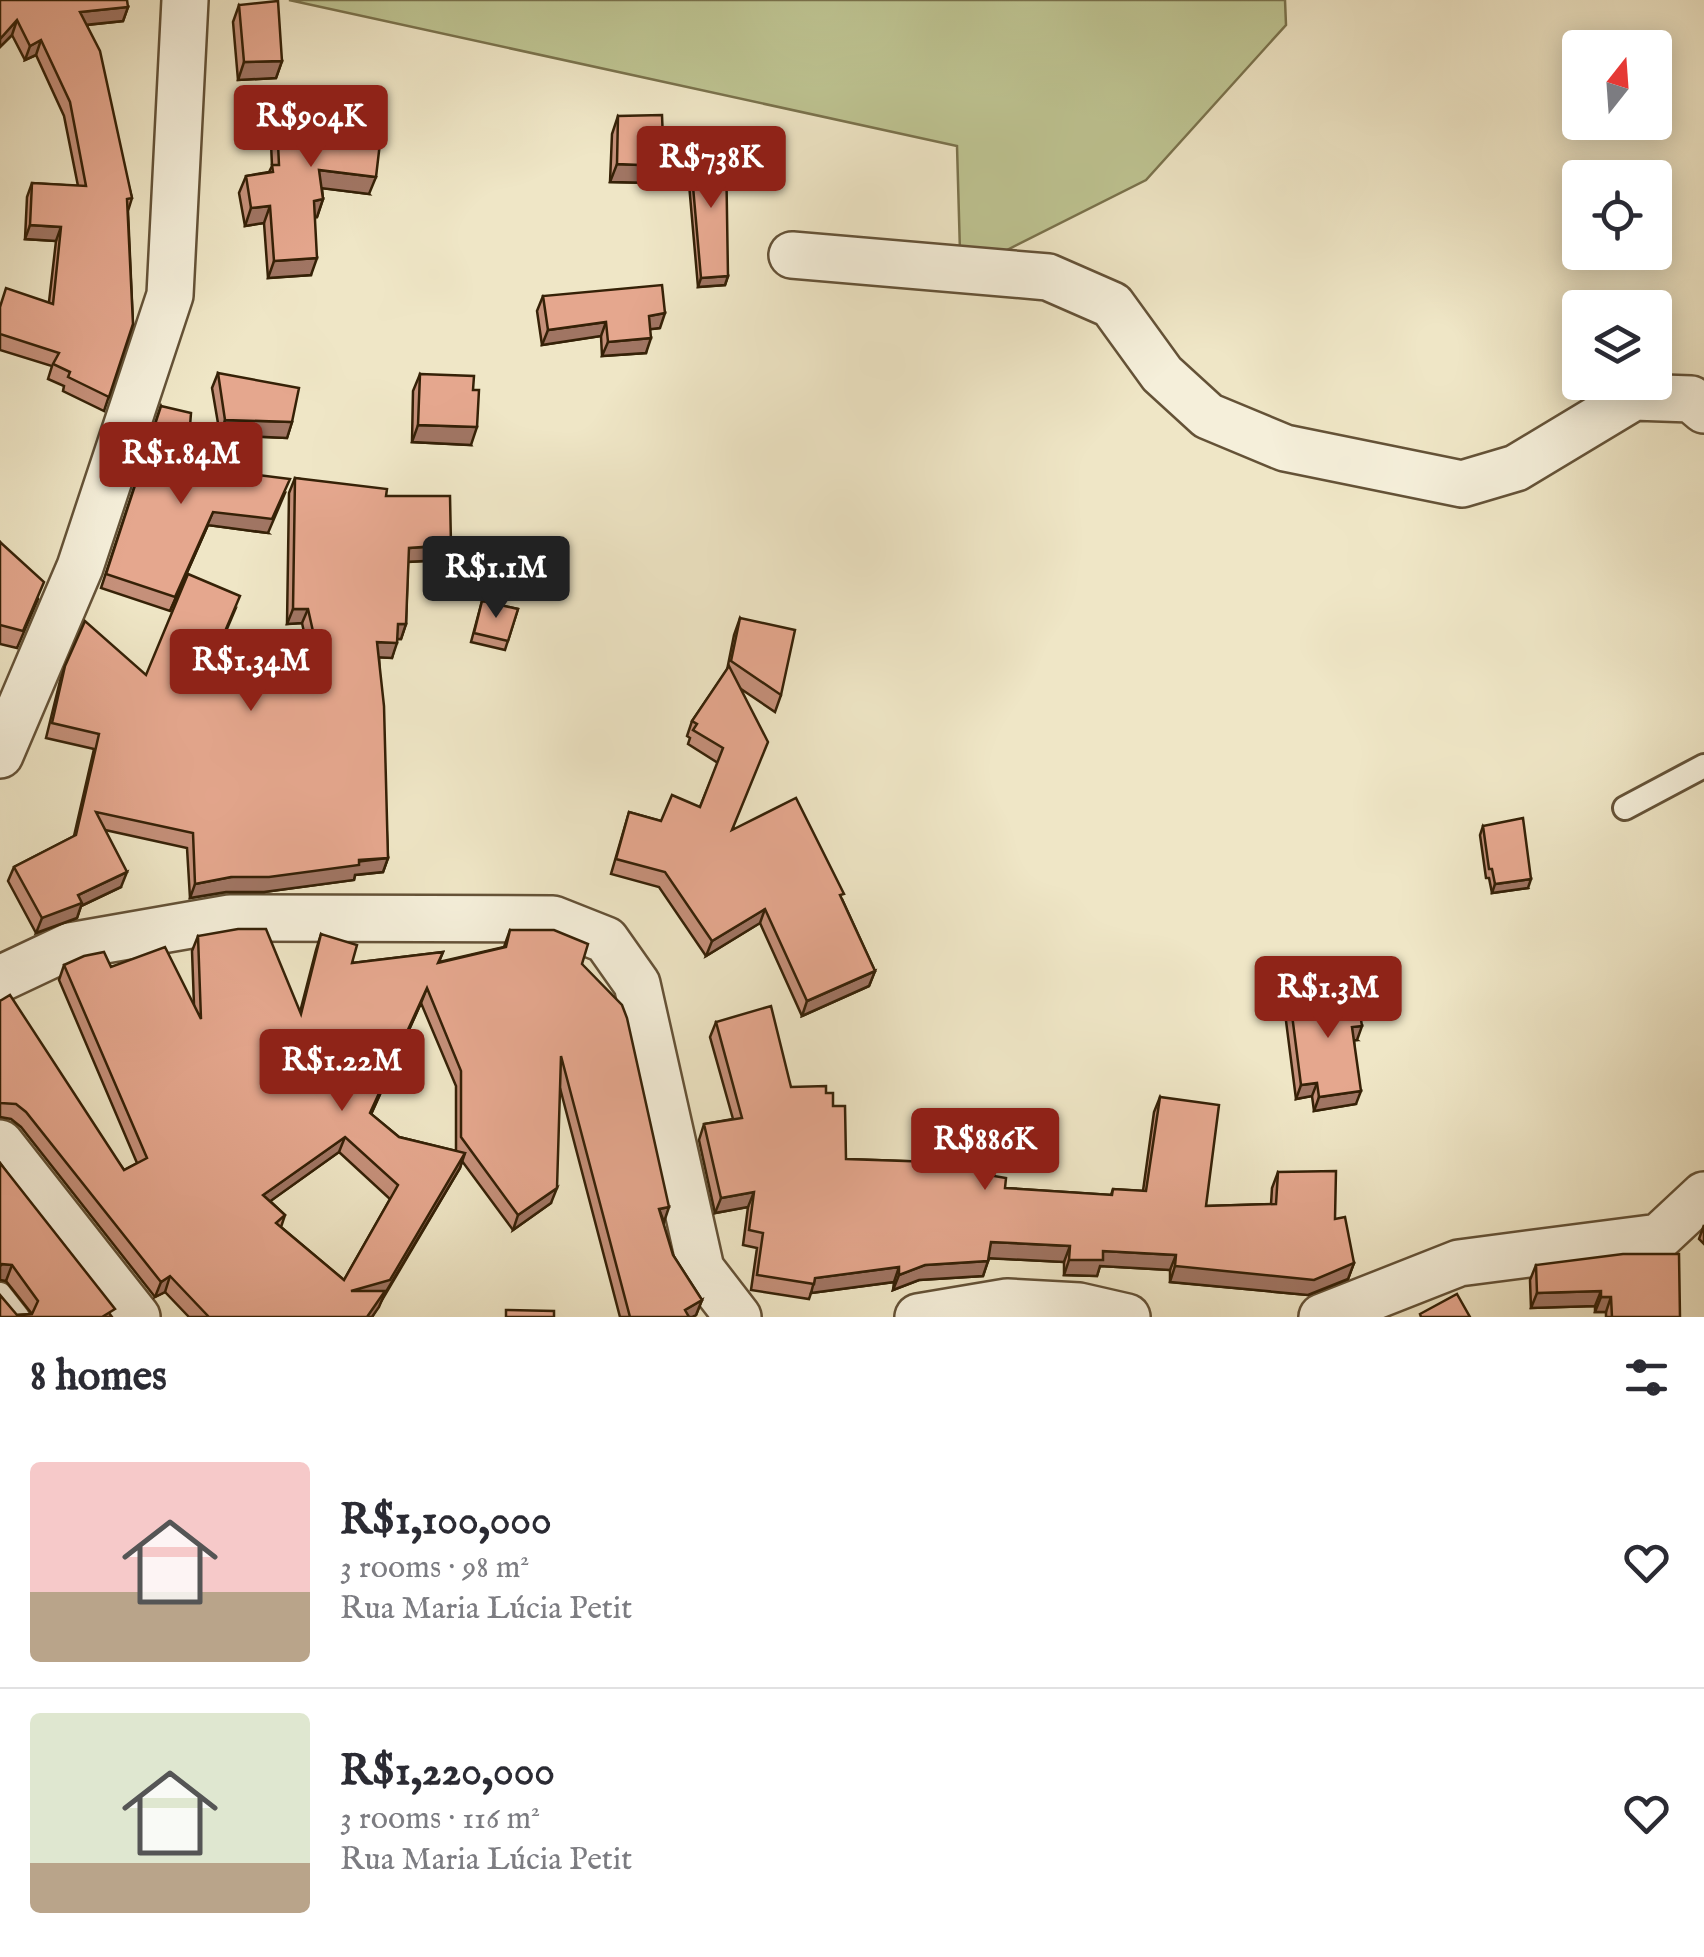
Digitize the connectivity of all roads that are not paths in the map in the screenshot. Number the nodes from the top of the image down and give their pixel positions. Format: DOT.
graph roads {
  1 [pos="185,0"];
  2 [pos="792,255"];
  3 [pos="1704,410"];
  4 [pos="0,755"];
  5 [pos="1704,766"];
  6 [pos="1625,808"];
  7 [pos="0,979"];
  8 [pos="0,1143"];
  9 [pos="1704,1196"];
  10 [pos="0,1294"];
  11 [pos="18,1317"];
  12 [pos="137,1317"];
  13 [pos="738,1317"];
  14 [pos="918,1317"];
  15 [pos="1127,1317"];
  16 [pos="1322,1317"];
  1 -- 4 [label="street"];
  2 -- 3 [label="street"];
  5 -- 6 [label="lane"];
  7 -- 13 [label="street"];
  8 -- 12 [label="street"];
  9 -- 16 [label="street"];
  10 -- 11 [label="lane"];
  14 -- 15 [label="street"];
}
